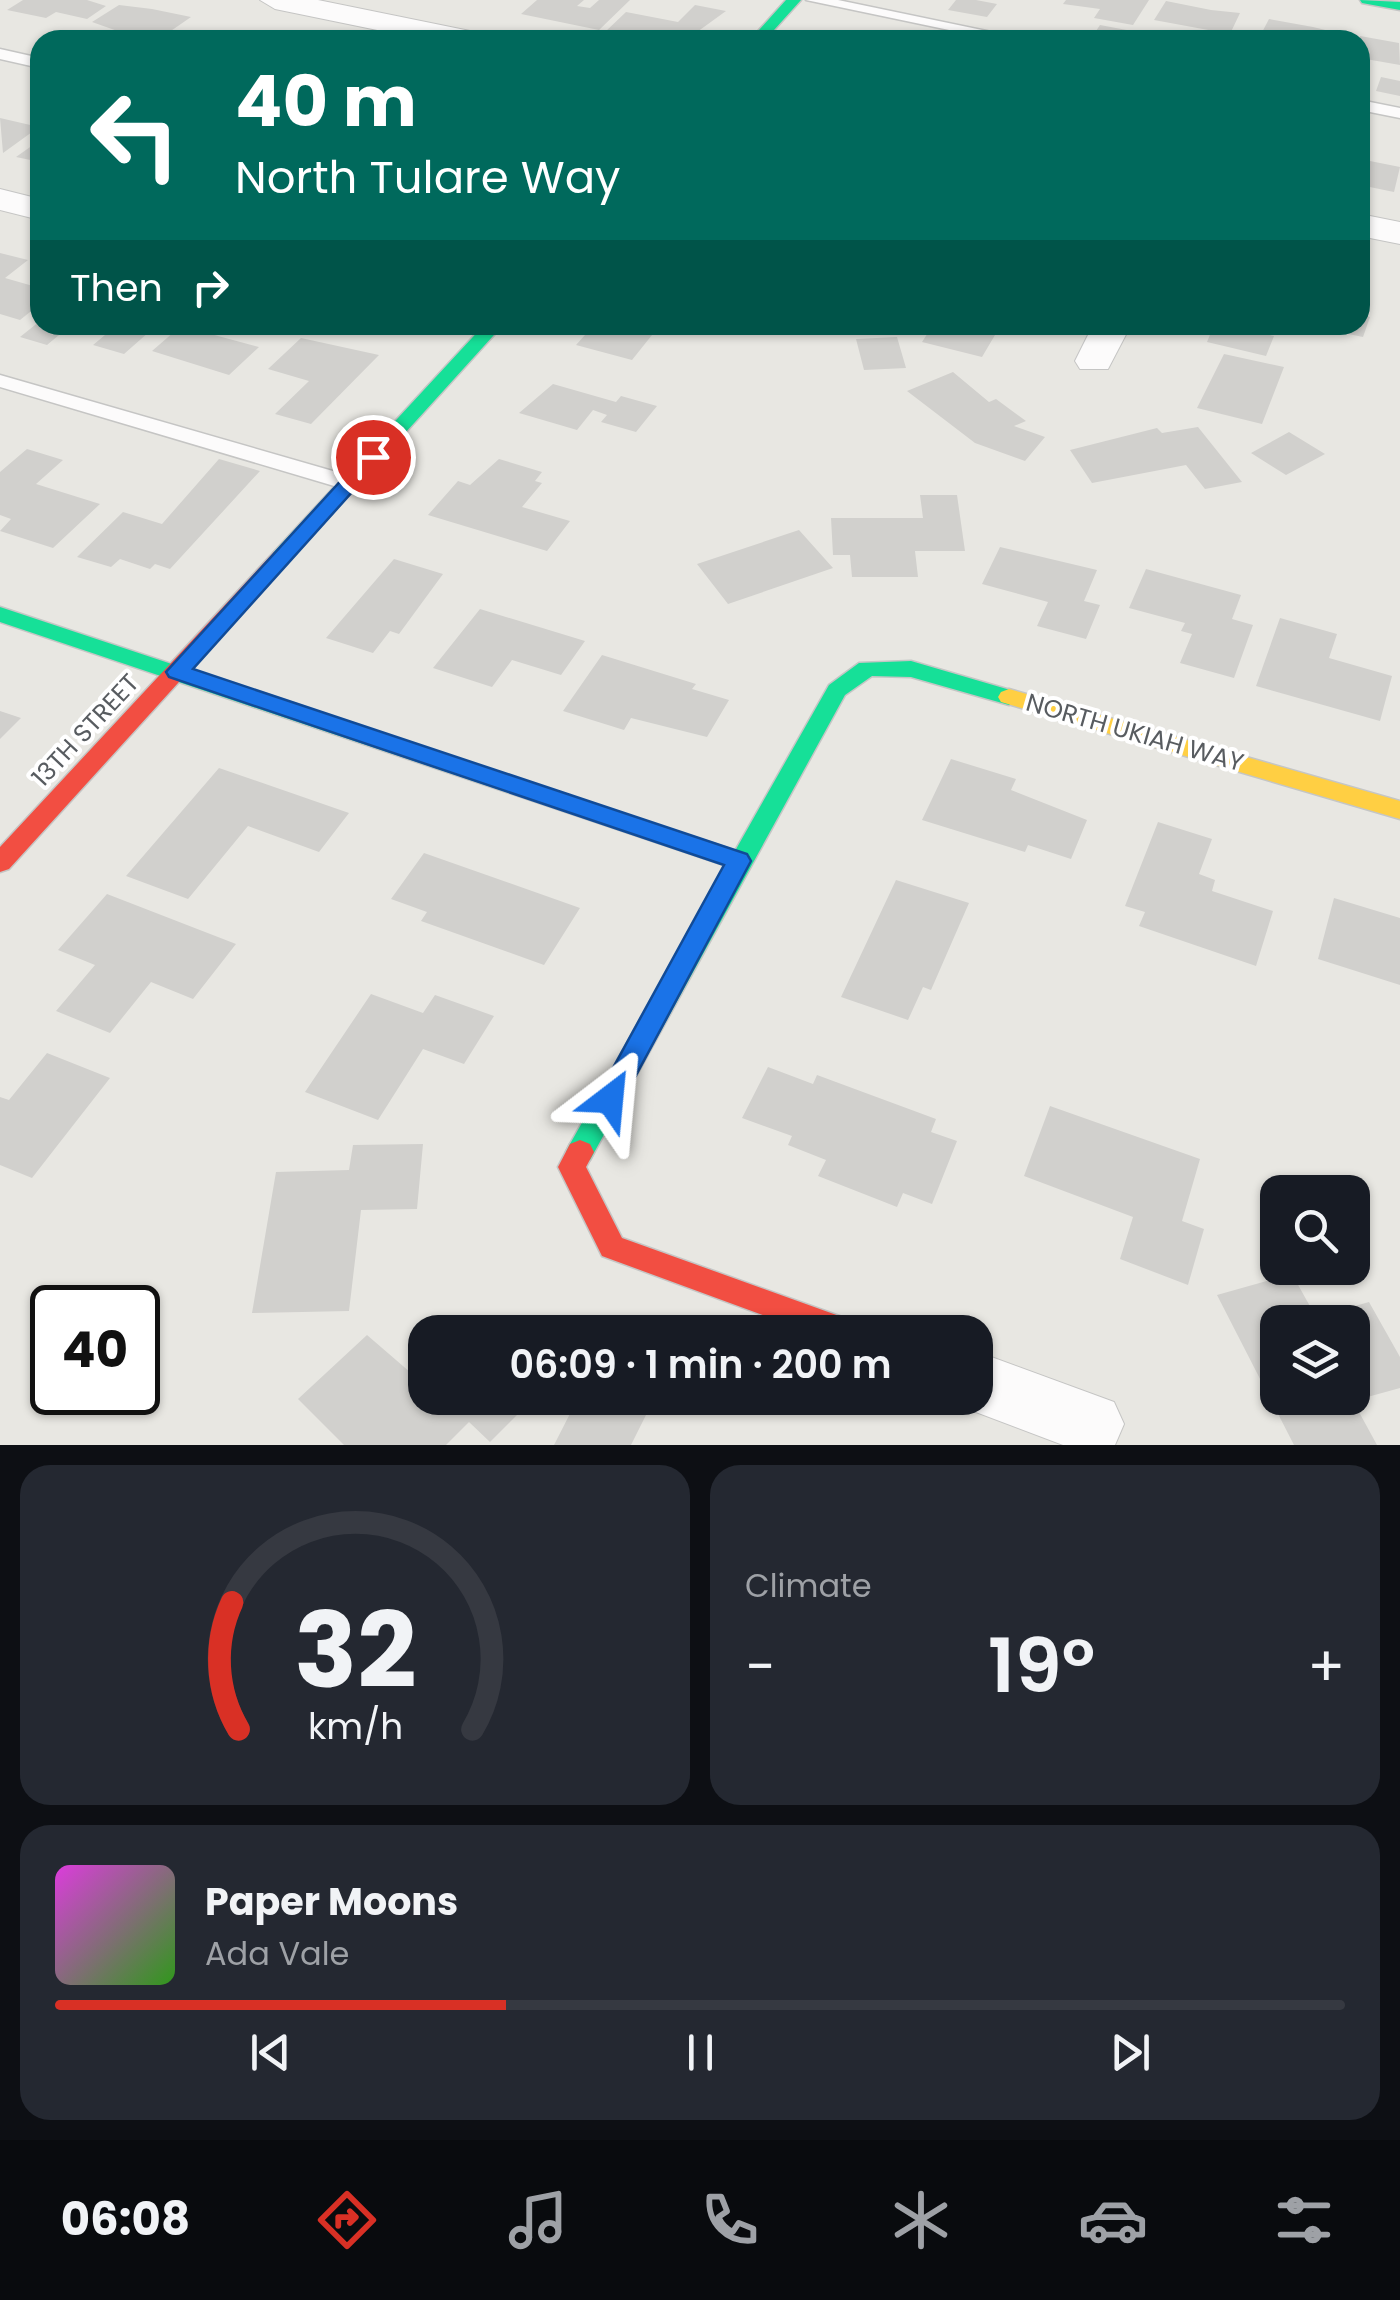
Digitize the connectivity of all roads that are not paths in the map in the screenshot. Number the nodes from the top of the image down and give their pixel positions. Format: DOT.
graph roads {
  1 [pos="275,0"];
  2 [pos="794,0"];
  3 [pos="814,0"];
  4 [pos="1367,0"];
  5 [pos="1400,6"];
  6 [pos="421,30"];
  7 [pos="766,30"];
  8 [pos="970,30"];
  9 [pos="0,54"];
  10 [pos="30,61"];
  11 [pos="1370,107"];
  12 [pos="1400,113"];
  13 [pos="0,199"];
  14 [pos="30,207"];
  15 [pos="1370,227"];
  16 [pos="1400,233"];
  17 [pos="483,335"];
  18 [pos="1107,335"];
  19 [pos="1094,361"];
  20 [pos="0,381"];
  21 [pos="349,484"];
  22 [pos="0,614"];
  23 [pos="177,672"];
  24 [pos="1400,810"];
  25 [pos="739,861"];
  26 [pos="0,863"];
  27 [pos="798,1315"];
  28 [pos="993,1388"];
  29 [pos="1091,1424"];
  1 -- 6 [label="street"];
  2 -- 7 [label="street"];
  3 -- 8 [label="lane"];
  4 -- 5 [label="street"];
  9 -- 10 [label="lane"];
  11 -- 12 [label="lane"];
  13 -- 14 [label="street"];
  15 -- 16 [label="street"];
  17 -- 21 [label="street, 13TH STREET"];
  18 -- 19 [label="street"];
  20 -- 21 [label="lane"];
  21 -- 23 [label="street, 13TH STREET"];
  22 -- 23 [label="street"];
  23 -- 25 [label="street"];
  23 -- 26 [label="street, 13TH STREET"];
  24 -- 25 [label="street, NORTH UKIAH WAY"];
  25 -- 27 [label="street"];
  28 -- 29 [label="street"];
}
